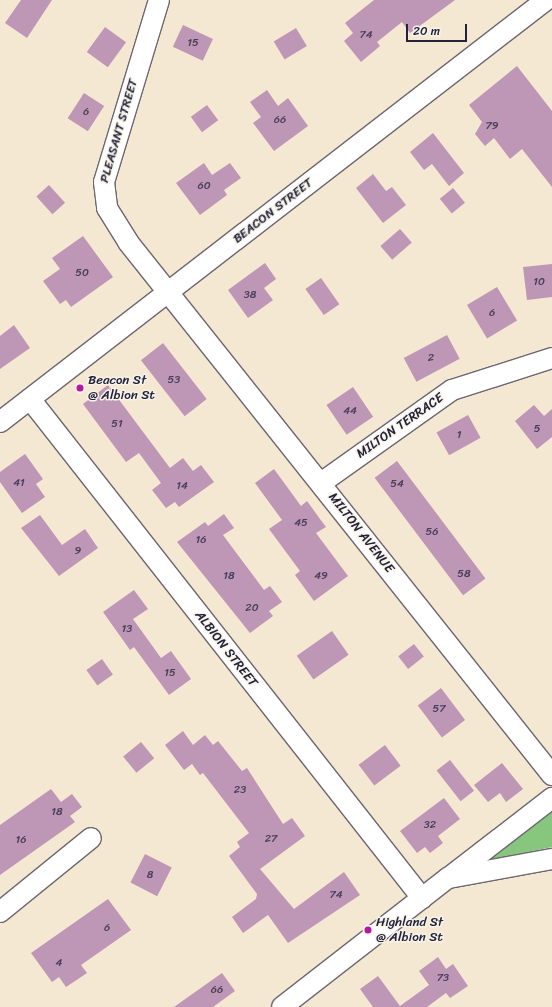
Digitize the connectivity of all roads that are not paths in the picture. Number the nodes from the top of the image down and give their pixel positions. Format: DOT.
graph roads {
  1 [pos="159,0"];
  2 [pos="546,0"];
  3 [pos="169,292"];
  4 [pos="552,358"];
  5 [pos="30,399"];
  6 [pos="0,422"];
  7 [pos="321,483"];
  8 [pos="552,775"];
  9 [pos="552,798"];
  10 [pos="91,838"];
  11 [pos="552,859"];
  12 [pos="448,878"];
  13 [pos="422,898"];
  14 [pos="0,912"];
  15 [pos="282,1007"];
  1 -- 3 [label="street, PLEASANT STREET"];
  2 -- 3 [label="street, BEACON STREET"];
  3 -- 5 [label="street, BEACON STREET"];
  3 -- 7 [label="street, MILTON AVENUE"];
  4 -- 7 [label="street, MILTON TERRACE"];
  5 -- 6 [label="street, BEACON STREET"];
  5 -- 13 [label="street, ALBION STREET"];
  7 -- 8 [label="street, MILTON AVENUE"];
  9 -- 12 [label="street"];
  10 -- 14 [label="street"];
  11 -- 12 [label="street"];
  12 -- 13 [label="street"];
  13 -- 15 [label="street"];
}
